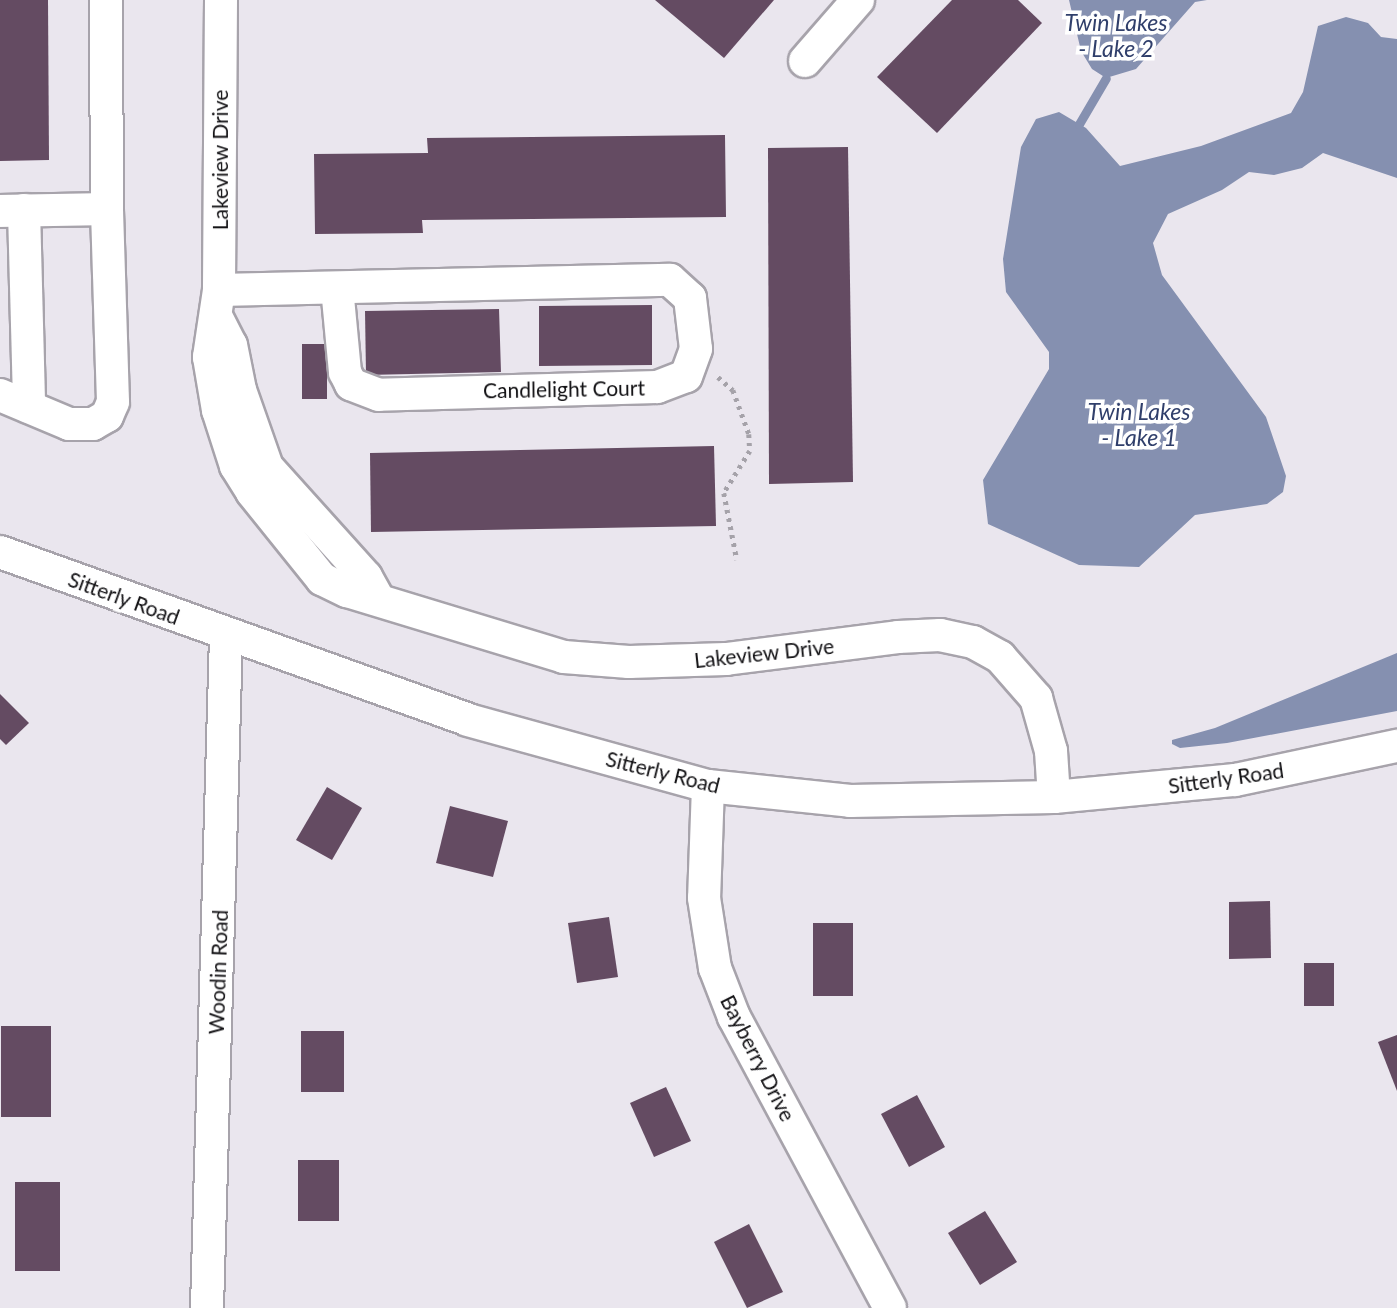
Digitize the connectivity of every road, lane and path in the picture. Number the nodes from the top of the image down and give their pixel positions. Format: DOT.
graph roads {
  1 [pos="106,0"];
  2 [pos="221,0"];
  3 [pos="858,0"];
  4 [pos="805,61"];
  5 [pos="107,209"];
  6 [pos="12,211"];
  7 [pos="337,288"];
  8 [pos="218,305"];
  9 [pos="692,367"];
  10 [pos="0,395"];
  11 [pos="29,407"];
  12 [pos="0,552"];
  13 [pos="737,560"];
  14 [pos="226,635"];
  15 [pos="1397,746"];
  16 [pos="708,786"];
  17 [pos="1054,797"];
  18 [pos="207,1308"];
  19 [pos="890,1308"];
  1 -- 5 [label="street"];
  2 -- 8 [label="street, Lakeview Drive"];
  3 -- 4 [label="street"];
  5 -- 6 [label="street"];
  5 -- 11 [label="street"];
  6 -- 11 [label="street"];
  7 -- 8 [label="street"];
  7 -- 9 [label="street"];
  7 -- 9 [label="street, Candlelight Court"];
  8 -- 17 [label="street, Lakeview Drive"];
  9 -- 13 [label="path"];
  10 -- 11 [label="street"];
  12 -- 14 [label="street, Sitterly Road"];
  14 -- 16 [label="street, Sitterly Road"];
  14 -- 18 [label="street, Woodin Road"];
  15 -- 17 [label="street, Sitterly Road"];
  16 -- 17 [label="street, Sitterly Road"];
  16 -- 19 [label="street, Bayberry Drive"];
}
